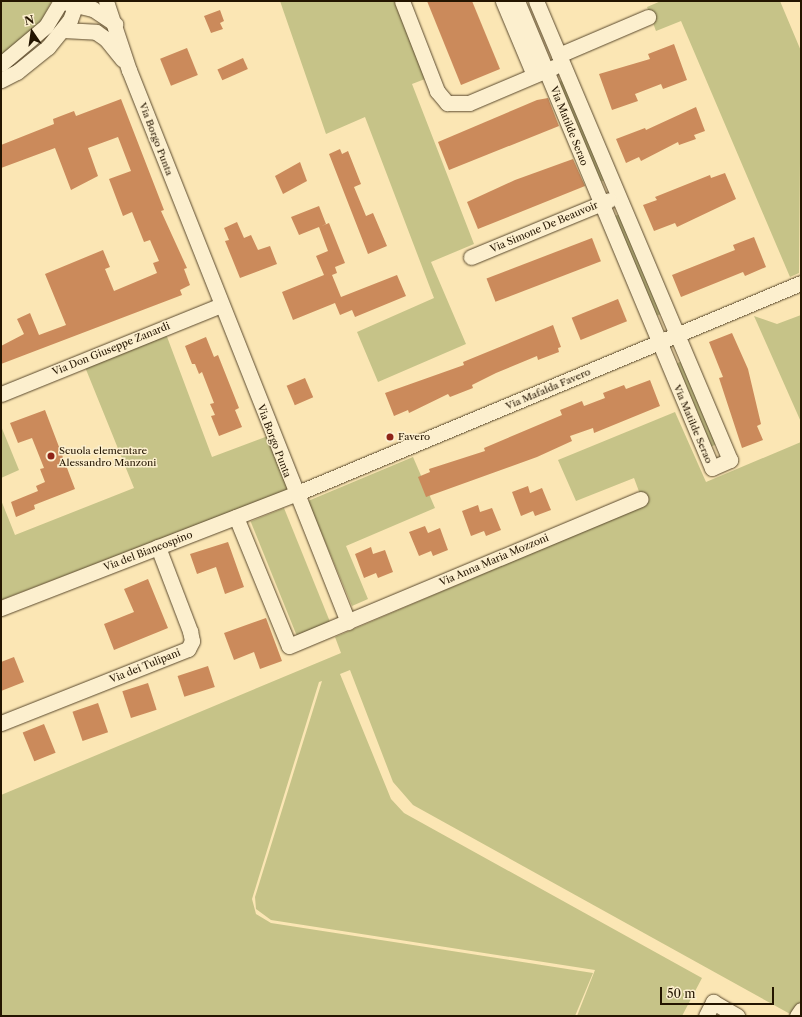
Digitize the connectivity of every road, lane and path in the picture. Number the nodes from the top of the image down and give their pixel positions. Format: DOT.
graph roads {
  1 [pos="106,1"];
  2 [pos="402,1"];
  3 [pos="503,1"];
  4 [pos="517,1"];
  5 [pos="536,1"];
  6 [pos="69,2"];
  7 [pos="648,17"];
  8 [pos="116,25"];
  9 [pos="63,30"];
  10 [pos="106,38"];
  11 [pos="561,59"];
  12 [pos="1,64"];
  13 [pos="129,70"];
  14 [pos="540,73"];
  15 [pos="1,80"];
  16 [pos="618,196"];
  17 [pos="601,203"];
  18 [pos="471,257"];
  19 [pos="801,283"];
  20 [pos="221,305"];
  21 [pos="676,335"];
  22 [pos="659,343"];
  23 [pos="1,394"];
  24 [pos="296,494"];
  25 [pos="640,499"];
  26 [pos="236,517"];
  27 [pos="158,547"];
  28 [pos="1,608"];
  29 [pos="348,622"];
  30 [pos="1,723"];
  31 [pos="801,1010"];
  32 [pos="706,1016"];
  33 [pos="737,1016"];
  34 [pos="797,1016"];
  1 -- 8 [label="street, Via Borgo Punta"];
  2 -- 14 [label="street"];
  3 -- 14 [label="street, Via Matilde Serao"];
  4 -- 14 [label="street, Via Matilde Serao"];
  5 -- 11 [label="street, Via Matilde Serao"];
  6 -- 8 [label="street"];
  6 -- 9 [label="street"];
  6 -- 10 [label="street, Via Borgo Punta"];
  6 -- 12 [label="street"];
  7 -- 11 [label="street"];
  8 -- 13 [label="street, Via Borgo Punta"];
  9 -- 10 [label="street"];
  9 -- 15 [label="street"];
  10 -- 13 [label="street, Via Borgo Punta"];
  11 -- 14 [label="street"];
  11 -- 16 [label="street, Via Matilde Serao"];
  13 -- 20 [label="street, Via Borgo Punta"];
  14 -- 17 [label="street, Via Matilde Serao"];
  16 -- 17 [label="street, Via Simone De Beauvoir"];
  16 -- 21 [label="street, Via Matilde Serao"];
  17 -- 18 [label="street, Via Simone De Beauvoir"];
  17 -- 22 [label="street, Via Matilde Serao"];
  19 -- 21 [label="street, Via Mafalda Favero"];
  20 -- 23 [label="street, Via Don Giuseppe Zanardi"];
  20 -- 24 [label="street, Via Borgo Punta"];
  21 -- 22 [label="street, Via Mafalda Favero"];
  21 -- 22 [label="street, Via Matilde Serao"];
  22 -- 24 [label="street, Via Mafalda Favero"];
  24 -- 26 [label="street, Via del Biancospino"];
  24 -- 29 [label="street, Via Borgo Punta"];
  25 -- 29 [label="street, Via Anna Maria Mozzoni"];
  26 -- 27 [label="street, Via del Biancospino"];
  26 -- 29 [label="street"];
  27 -- 28 [label="street, Via del Biancospino"];
  27 -- 30 [label="street, Via dei Tulipani"];
  31 -- 34 [label="street"];
  32 -- 33 [label="street"];
}
